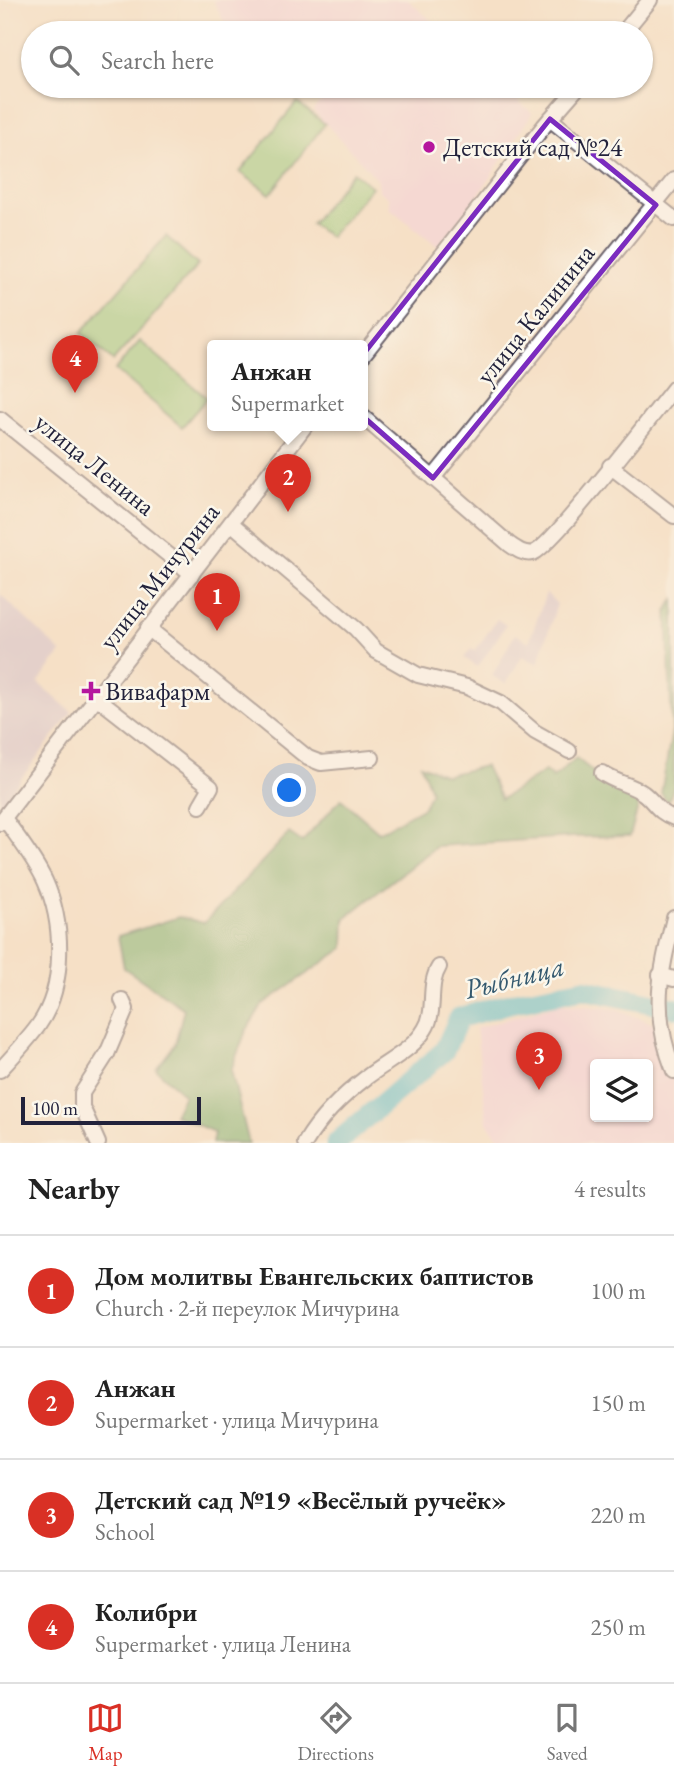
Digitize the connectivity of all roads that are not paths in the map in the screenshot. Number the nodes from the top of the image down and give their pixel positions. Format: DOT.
graph roads {
  1 [pos="650,0"];
  2 [pos="633,21"];
  3 [pos="568,98"];
  4 [pos="550,119"];
  5 [pos="674,180"];
  6 [pos="656,205"];
  7 [pos="674,219"];
  8 [pos="368,349"];
  9 [pos="674,388"];
  10 [pos="0,419"];
  11 [pos="368,421"];
  12 [pos="301,431"];
  13 [pos="610,466"];
  14 [pos="433,478"];
  15 [pos="674,516"];
  16 [pos="231,523"];
  17 [pos="192,574"];
  18 [pos="148,628"];
  19 [pos="96,697"];
  20 [pos="569,751"];
  21 [pos="372,758"];
  22 [pos="602,773"];
  23 [pos="200,806"];
  24 [pos="674,818"];
  25 [pos="2,820"];
  26 [pos="674,918"];
  27 [pos="439,967"];
  28 [pos="664,980"];
  29 [pos="122,1000"];
  30 [pos="0,1070"];
  31 [pos="674,1071"];
  32 [pos="98,1143"];
  33 [pos="305,1143"];
  1 -- 2 [label="street"];
  3 -- 4 [label="street"];
  4 -- 6 [label="street"];
  4 -- 8 [label="street"];
  5 -- 6 [label="street, улица Калинина"];
  6 -- 7 [label="street"];
  6 -- 14 [label="street, улица Калинина"];
  9 -- 13 [label="street"];
  10 -- 17 [label="street, улица Ленина"];
  11 -- 14 [label="street"];
  12 -- 16 [label="street, улица Мичурина"];
  13 -- 14 [label="street"];
  13 -- 15 [label="street"];
  16 -- 17 [label="street, улица Мичурина"];
  16 -- 20 [label="street"];
  17 -- 18 [label="street, улица Мичурина"];
  18 -- 19 [label="street, улица Мичурина"];
  18 -- 21 [label="street"];
  19 -- 23 [label="street"];
  19 -- 25 [label="street, улица Мичурина"];
  22 -- 24 [label="street"];
  25 -- 30 [label="street"];
  26 -- 28 [label="street"];
  27 -- 33 [label="street"];
  28 -- 31 [label="street"];
  29 -- 32 [label="street"];
}
